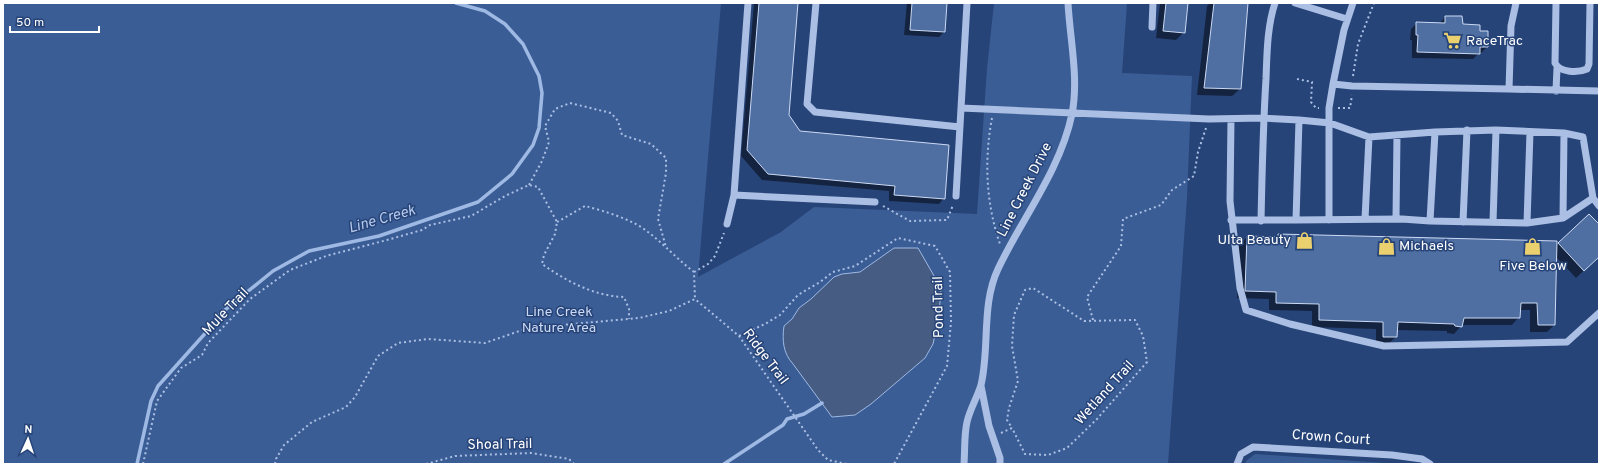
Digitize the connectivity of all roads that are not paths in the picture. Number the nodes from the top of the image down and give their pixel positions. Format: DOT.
graph roads {
  1 [pos="748,3"];
  2 [pos="816,3"];
  3 [pos="967,3"];
  4 [pos="1068,3"];
  5 [pos="1153,3"];
  6 [pos="1275,3"];
  7 [pos="1295,3"];
  8 [pos="1353,3"];
  9 [pos="1516,3"];
  10 [pos="1556,3"];
  11 [pos="1590,3"];
  12 [pos="1347,19"];
  13 [pos="1152,27"];
  14 [pos="1557,68"];
  15 [pos="1333,84"];
  16 [pos="1509,89"];
  17 [pos="1556,91"];
  18 [pos="1599,91"];
  19 [pos="961,108"];
  20 [pos="1072,114"];
  21 [pos="1263,118"];
  22 [pos="1231,120"];
  23 [pos="1299,120"];
  24 [pos="1330,122"];
  25 [pos="960,127"];
  26 [pos="1467,130"];
  27 [pos="1496,130"];
  28 [pos="1435,132"];
  29 [pos="1530,132"];
  30 [pos="1564,133"];
  31 [pos="1397,135"];
  32 [pos="1370,137"];
  33 [pos="734,195"];
  34 [pos="956,196"];
  35 [pos="1593,198"];
  36 [pos="875,202"];
  37 [pos="1599,206"];
  38 [pos="1563,218"];
  39 [pos="1365,219"];
  40 [pos="1396,219"];
  41 [pos="1231,220"];
  42 [pos="1296,220"];
  43 [pos="1329,220"];
  44 [pos="1261,221"];
  45 [pos="1430,221"];
  46 [pos="1463,222"];
  47 [pos="1493,222"];
  48 [pos="1527,223"];
  49 [pos="727,224"];
  50 [pos="1599,313"];
  51 [pos="981,385"];
  52 [pos="964,464"];
  53 [pos="1000,464"];
  54 [pos="1237,464"];
  55 [pos="1430,464"];
  1 -- 33 [label="street"];
  2 -- 25 [label="street"];
  3 -- 19 [label="street"];
  4 -- 20 [label="street, Line Creek Drive"];
  5 -- 13 [label="street"];
  6 -- 21 [label="street"];
  7 -- 12 [label="street"];
  8 -- 12 [label="street"];
  9 -- 16 [label="street"];
  10 -- 14 [label="street"];
  11 -- 14 [label="street"];
  12 -- 15 [label="street"];
  14 -- 17 [label="street"];
  15 -- 16 [label="street"];
  15 -- 24 [label="street"];
  16 -- 17 [label="street"];
  17 -- 18 [label="street"];
  19 -- 20 [label="street"];
  19 -- 25 [label="street"];
  20 -- 22 [label="street"];
  20 -- 51 [label="street, Line Creek Drive"];
  21 -- 22 [label="street"];
  21 -- 23 [label="street"];
  21 -- 44 [label="street"];
  22 -- 41 [label="street"];
  23 -- 24 [label="street"];
  23 -- 42 [label="street"];
  24 -- 32 [label="street"];
  24 -- 43 [label="street"];
  25 -- 34 [label="street"];
  26 -- 27 [label="street"];
  26 -- 28 [label="street"];
  26 -- 46 [label="street"];
  27 -- 29 [label="street"];
  27 -- 47 [label="street"];
  28 -- 31 [label="street"];
  28 -- 45 [label="street"];
  29 -- 30 [label="street"];
  29 -- 48 [label="street"];
  30 -- 35 [label="street"];
  30 -- 38 [label="street"];
  31 -- 32 [label="street"];
  31 -- 40 [label="street"];
  32 -- 39 [label="street"];
  33 -- 36 [label="street"];
  33 -- 49 [label="street"];
  35 -- 37 [label="street"];
  35 -- 38 [label="street"];
  38 -- 48 [label="street"];
  39 -- 40 [label="street"];
  39 -- 43 [label="street"];
  40 -- 45 [label="street"];
  41 -- 44 [label="street"];
  41 -- 50 [label="street"];
  42 -- 43 [label="street"];
  42 -- 44 [label="street"];
  45 -- 46 [label="street"];
  46 -- 47 [label="street"];
  47 -- 48 [label="street"];
  51 -- 52 [label="street, Line Creek Drive"];
  51 -- 53 [label="street, Line Creek Drive"];
  54 -- 55 [label="street, Crown Court"];
}
